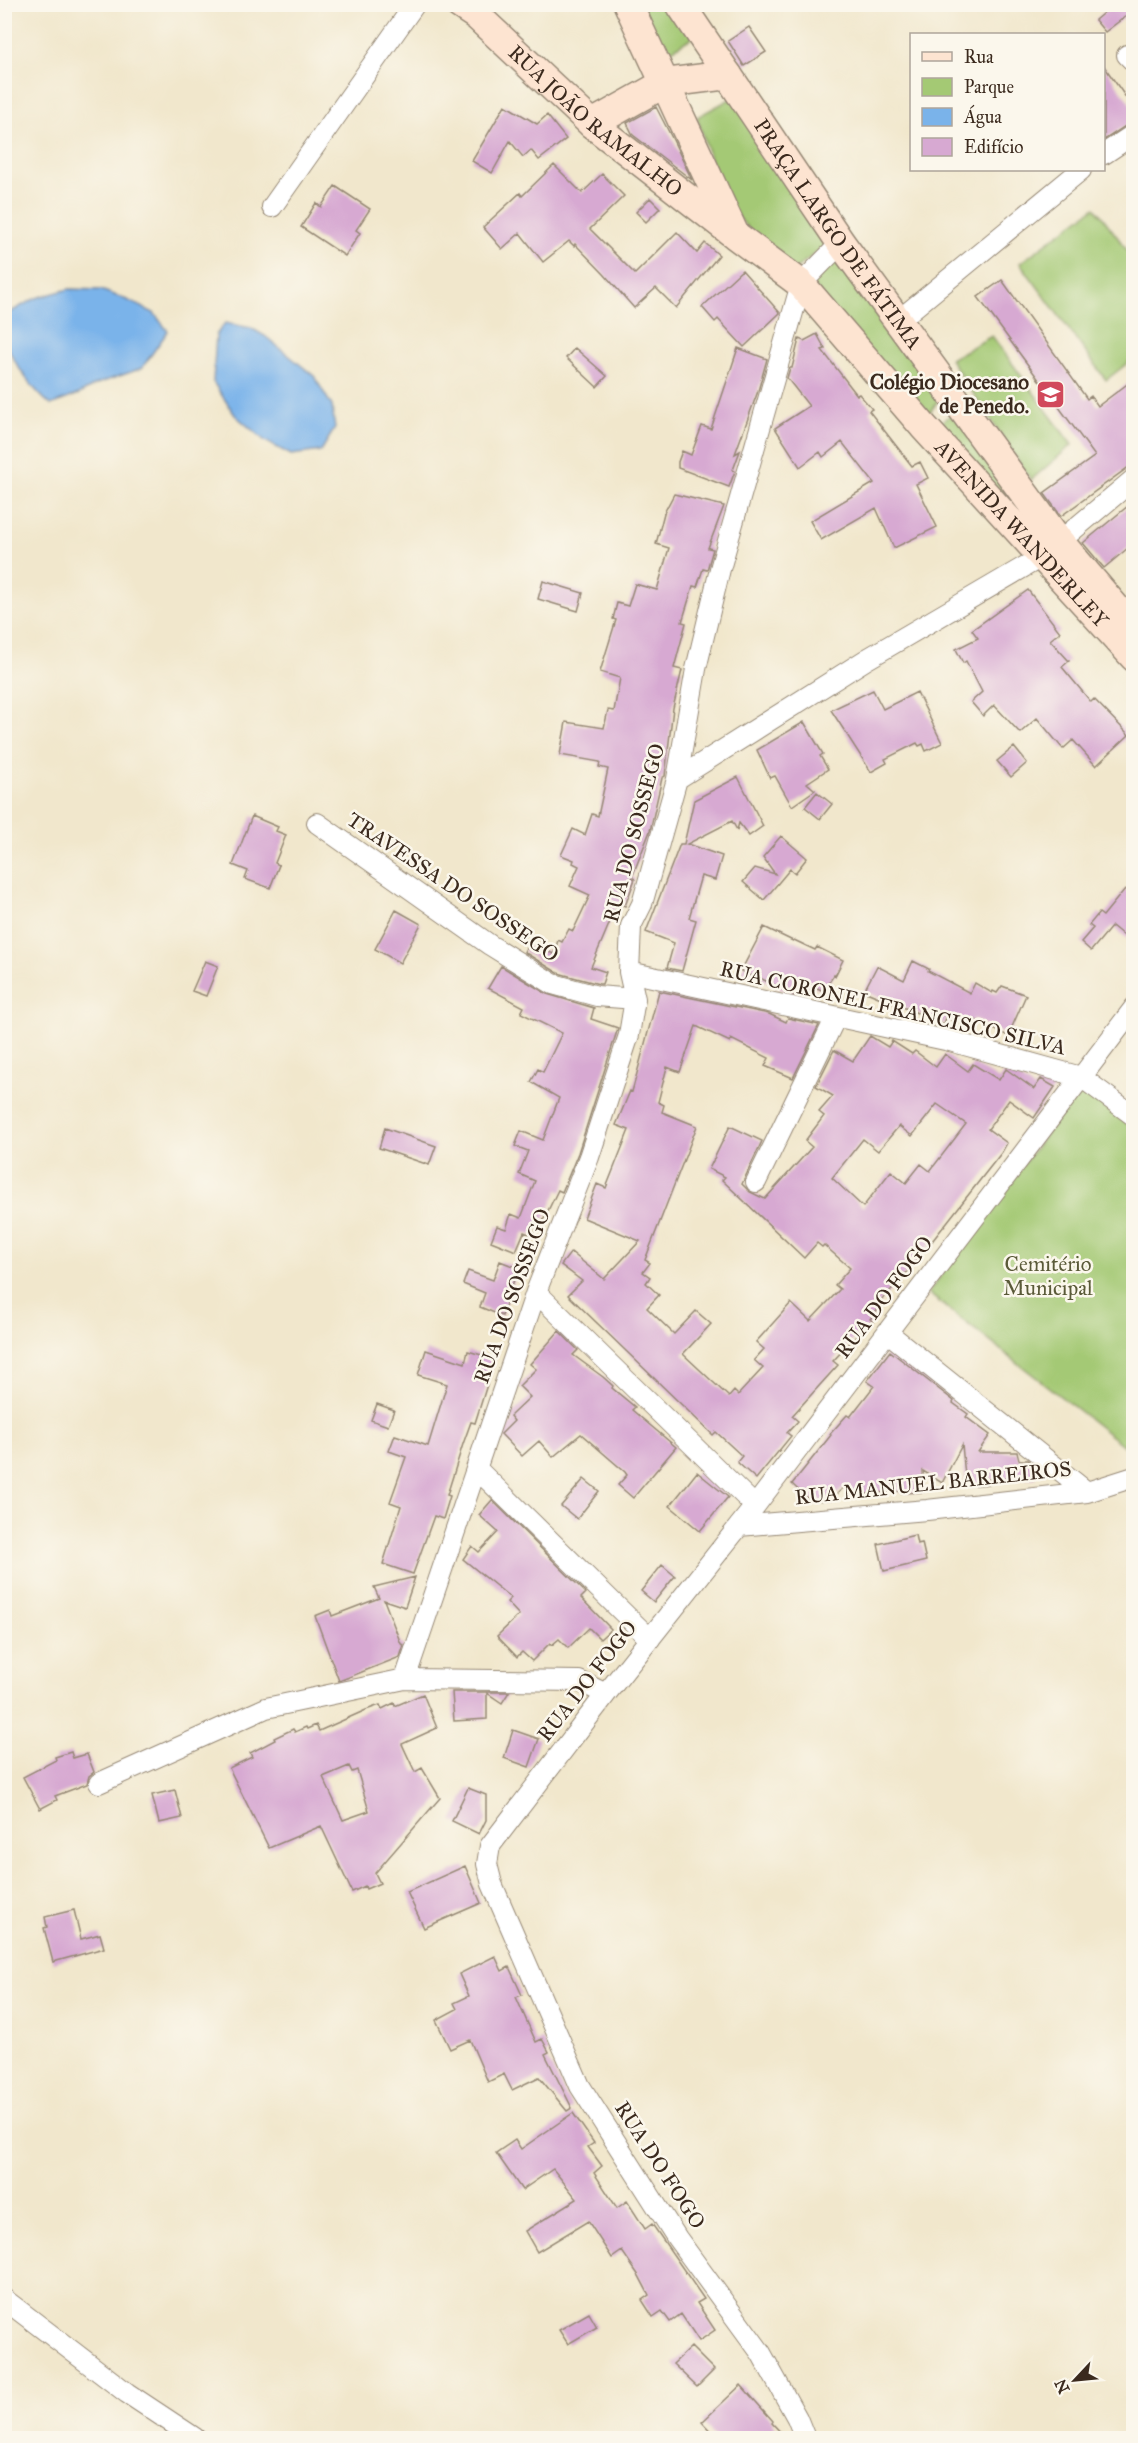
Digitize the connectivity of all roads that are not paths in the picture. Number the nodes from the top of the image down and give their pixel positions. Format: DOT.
graph roads {
  1 [pos="415,4"];
  2 [pos="459,4"];
  3 [pos="628,4"];
  4 [pos="681,4"];
  5 [pos="717,76"];
  6 [pos="665,83"];
  7 [pos="592,124"];
  8 [pos="685,124"];
  9 [pos="1134,134"];
  10 [pos="1105,153"];
  11 [pos="1080,171"];
  12 [pos="272,207"];
  13 [pos="735,235"];
  14 [pos="841,243"];
  15 [pos="801,284"];
  16 [pos="899,320"];
  17 [pos="956,399"];
  18 [pos="923,426"];
  19 [pos="1134,479"];
  20 [pos="1050,549"];
  21 [pos="1134,628"];
  22 [pos="1134,657"];
  23 [pos="677,779"];
  24 [pos="317,823"];
  25 [pos="629,972"];
  26 [pos="635,999"];
  27 [pos="1134,1008"];
  28 [pos="836,1017"];
  29 [pos="1081,1077"];
  30 [pos="1134,1116"];
  31 [pos="756,1182"];
  32 [pos="536,1292"];
  33 [pos="887,1332"];
  34 [pos="477,1469"];
  35 [pos="1132,1478"];
  36 [pos="1087,1492"];
  37 [pos="755,1506"];
  38 [pos="739,1526"];
  39 [pos="650,1639"];
  40 [pos="405,1679"];
  41 [pos="606,1695"];
  42 [pos="99,1783"];
  43 [pos="4,2300"];
  44 [pos="195,2439"];
  45 [pos="805,2439"];
  1 -- 12 [label="street"];
  2 -- 7 [label="main road, RUA JOÃO RAMALHO"];
  3 -- 6 [label="main road, AVENIDA WANDERLEY"];
  4 -- 5 [label="main road, PRAÇA LARGO DE FÁTIMA"];
  5 -- 6 [label="main road"];
  5 -- 8 [label="main road"];
  5 -- 14 [label="main road, PRAÇA LARGO DE FÁTIMA"];
  6 -- 7 [label="main road"];
  6 -- 8 [label="main road, AVENIDA WANDERLEY"];
  7 -- 13 [label="main road, RUA JOÃO RAMALHO"];
  8 -- 13 [label="main road, AVENIDA WANDERLEY"];
  9 -- 10 [label="street"];
  11 -- 16 [label="street"];
  13 -- 15 [label="main road, AVENIDA WANDERLEY"];
  14 -- 15 [label="street, RUA DO SOSSEGO"];
  14 -- 16 [label="main road, PRAÇA LARGO DE FÁTIMA"];
  15 -- 18 [label="main road, AVENIDA WANDERLEY"];
  15 -- 23 [label="street, RUA DO SOSSEGO"];
  16 -- 17 [label="main road, PRAÇA LARGO DE FÁTIMA"];
  17 -- 18 [label="main road"];
  17 -- 20 [label="main road, PRAÇA LARGO DE FÁTIMA"];
  18 -- 20 [label="main road, AVENIDA WANDERLEY"];
  19 -- 20 [label="street"];
  20 -- 21 [label="main road, PRAÇA LARGO DE FÁTIMA"];
  20 -- 22 [label="main road, AVENIDA WANDERLEY"];
  20 -- 23 [label="street"];
  23 -- 25 [label="street, RUA DO SOSSEGO"];
  24 -- 26 [label="street, TRAVESSA DO SOSSEGO"];
  25 -- 26 [label="street, RUA DO SOSSEGO"];
  25 -- 28 [label="street, RUA CORONEL FRANCISCO SILVA"];
  26 -- 32 [label="street, RUA DO SOSSEGO"];
  27 -- 29 [label="street, RUA DO FOGO"];
  28 -- 29 [label="street, RUA CORONEL FRANCISCO SILVA"];
  28 -- 31 [label="street"];
  29 -- 30 [label="street, RUA CORONEL FRANCISCO SILVA"];
  29 -- 33 [label="street, RUA DO FOGO"];
  32 -- 34 [label="street, RUA DO SOSSEGO"];
  32 -- 37 [label="street"];
  33 -- 36 [label="street"];
  33 -- 37 [label="street, RUA DO FOGO"];
  34 -- 39 [label="street"];
  34 -- 40 [label="street, RUA DO SOSSEGO"];
  35 -- 36 [label="street, RUA MANUEL BARREIROS"];
  36 -- 38 [label="street, RUA MANUEL BARREIROS"];
  37 -- 38 [label="street, RUA DO FOGO"];
  38 -- 39 [label="street, RUA DO FOGO"];
  39 -- 41 [label="street, RUA DO FOGO"];
  40 -- 41 [label="street"];
  40 -- 42 [label="street"];
  41 -- 45 [label="street, RUA DO FOGO"];
  43 -- 44 [label="street"];
}
